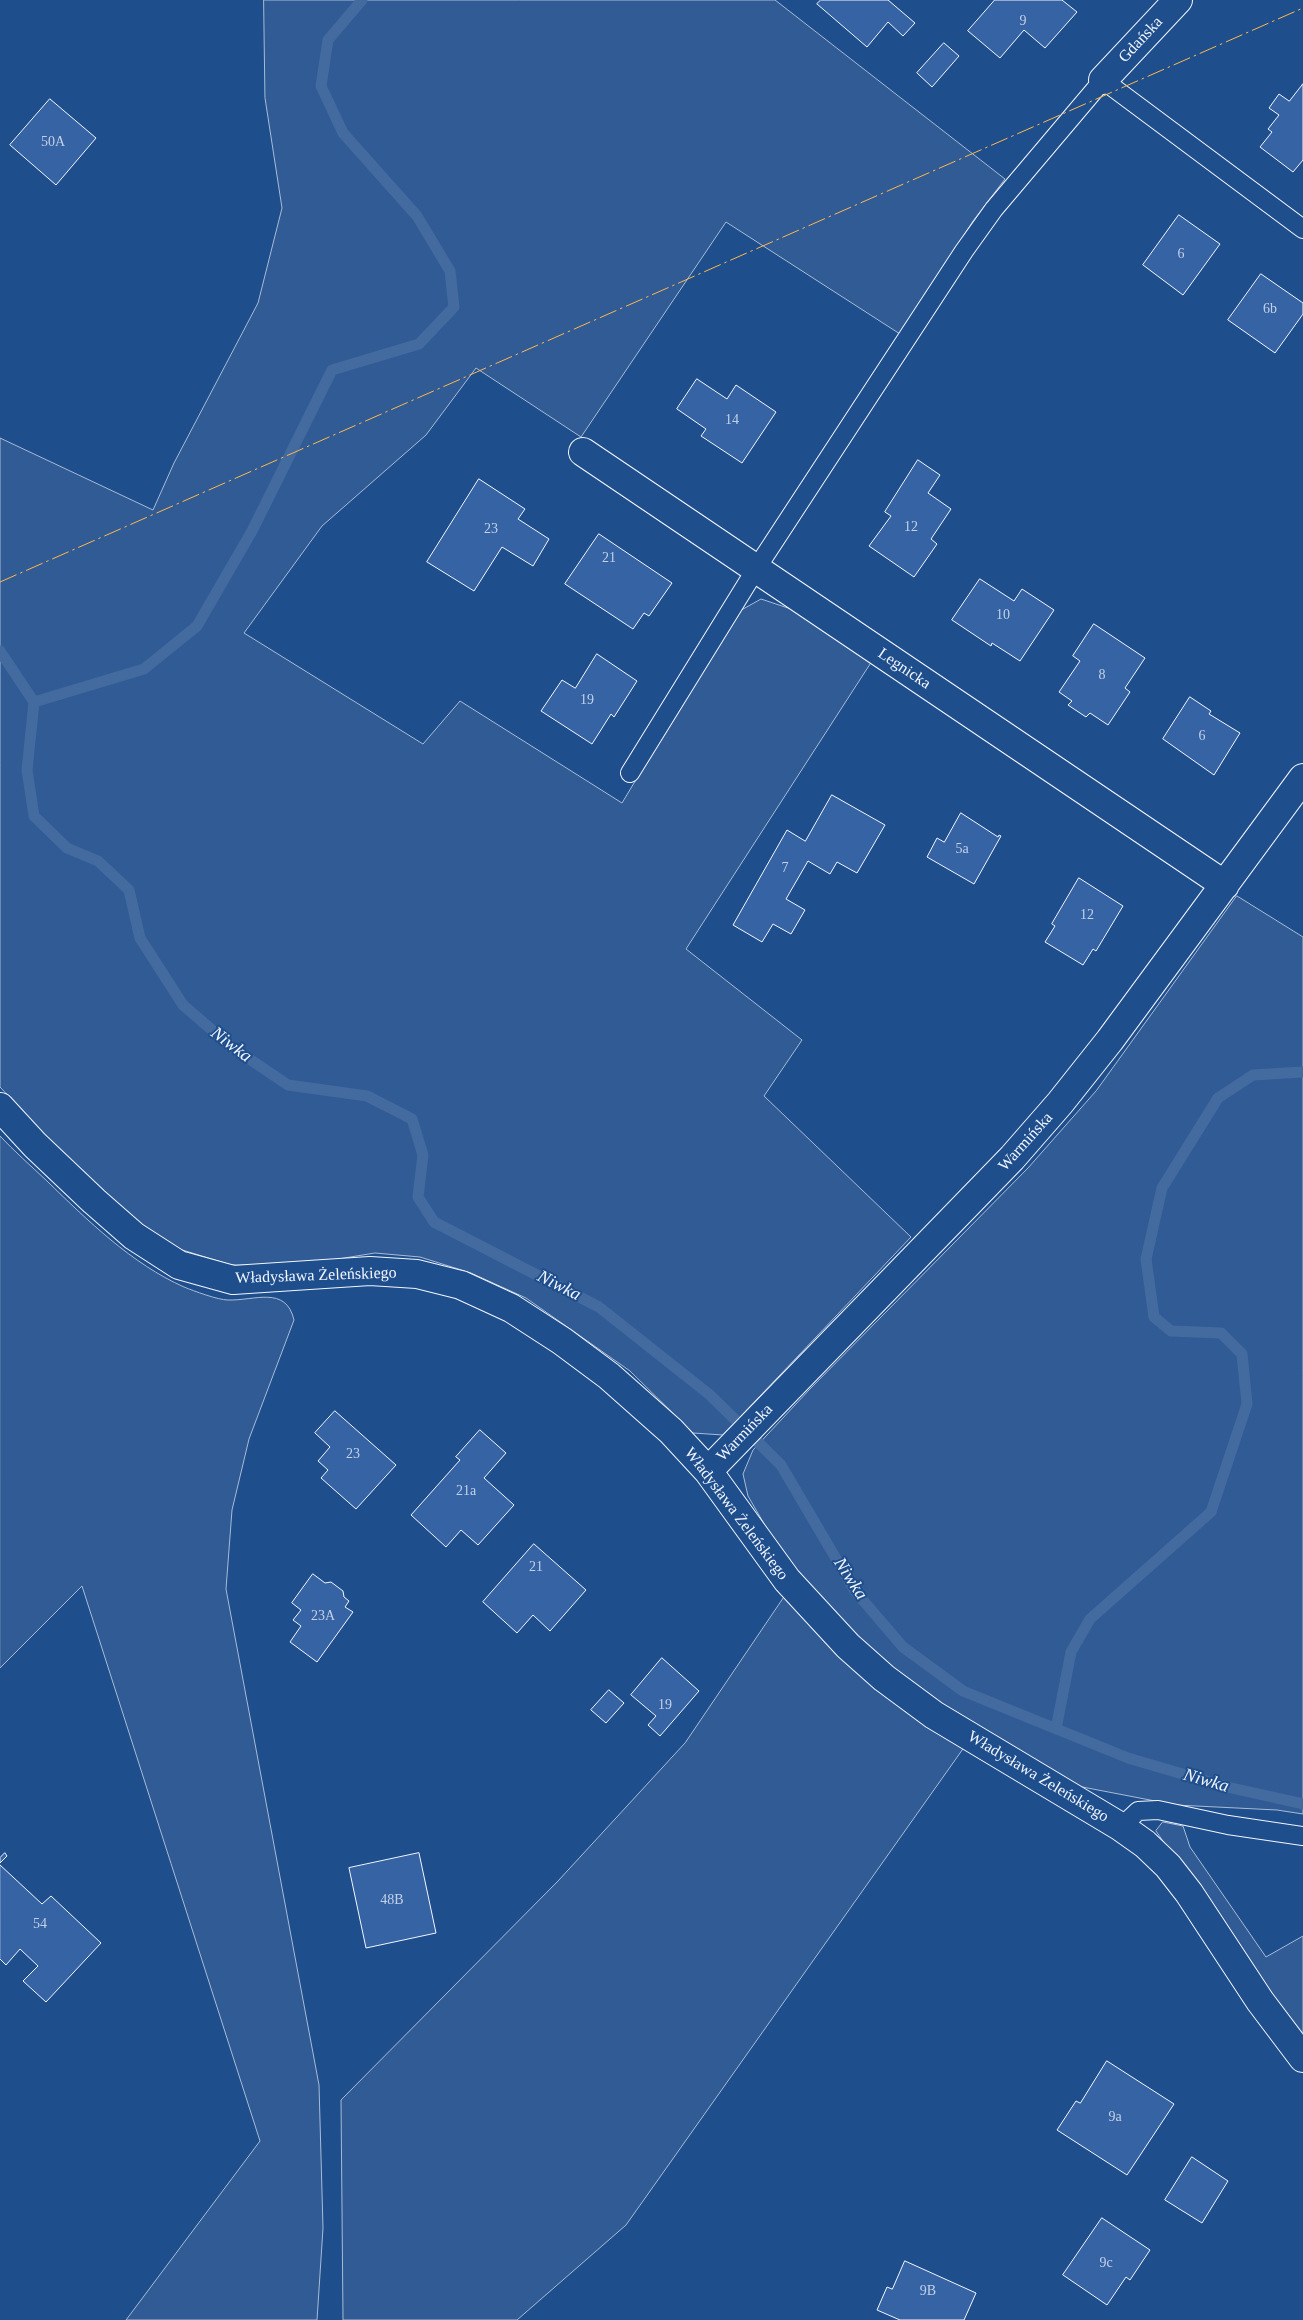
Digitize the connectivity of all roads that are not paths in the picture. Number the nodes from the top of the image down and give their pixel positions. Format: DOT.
graph roads {
  1 [pos="1178,0"];
  2 [pos="1103,80"];
  3 [pos="1303,229"];
  4 [pos="583,452"];
  5 [pos="756,569"];
  6 [pos="630,773"];
  7 [pos="1303,778"];
  8 [pos="1225,885"];
  9 [pos="0,1107"];
  10 [pos="708,1471"];
  11 [pos="1121,1827"];
  12 [pos="1303,1836"];
  13 [pos="1303,2058"];
  1 -- 2 [label="street, Gdańska"];
  2 -- 3 [label="lane"];
  2 -- 5 [label="lane"];
  4 -- 5 [label="street, Legnicka"];
  5 -- 6 [label="lane"];
  5 -- 8 [label="street, Legnicka"];
  7 -- 8 [label="street, Warmińska"];
  8 -- 10 [label="street, Warmińska"];
  9 -- 10 [label="street, Władysława Żeleńskiego"];
  10 -- 11 [label="street, Władysława Żeleńskiego"];
  11 -- 12 [label="lane"];
  11 -- 13 [label="street, Władysława Żeleńskiego"];
}
